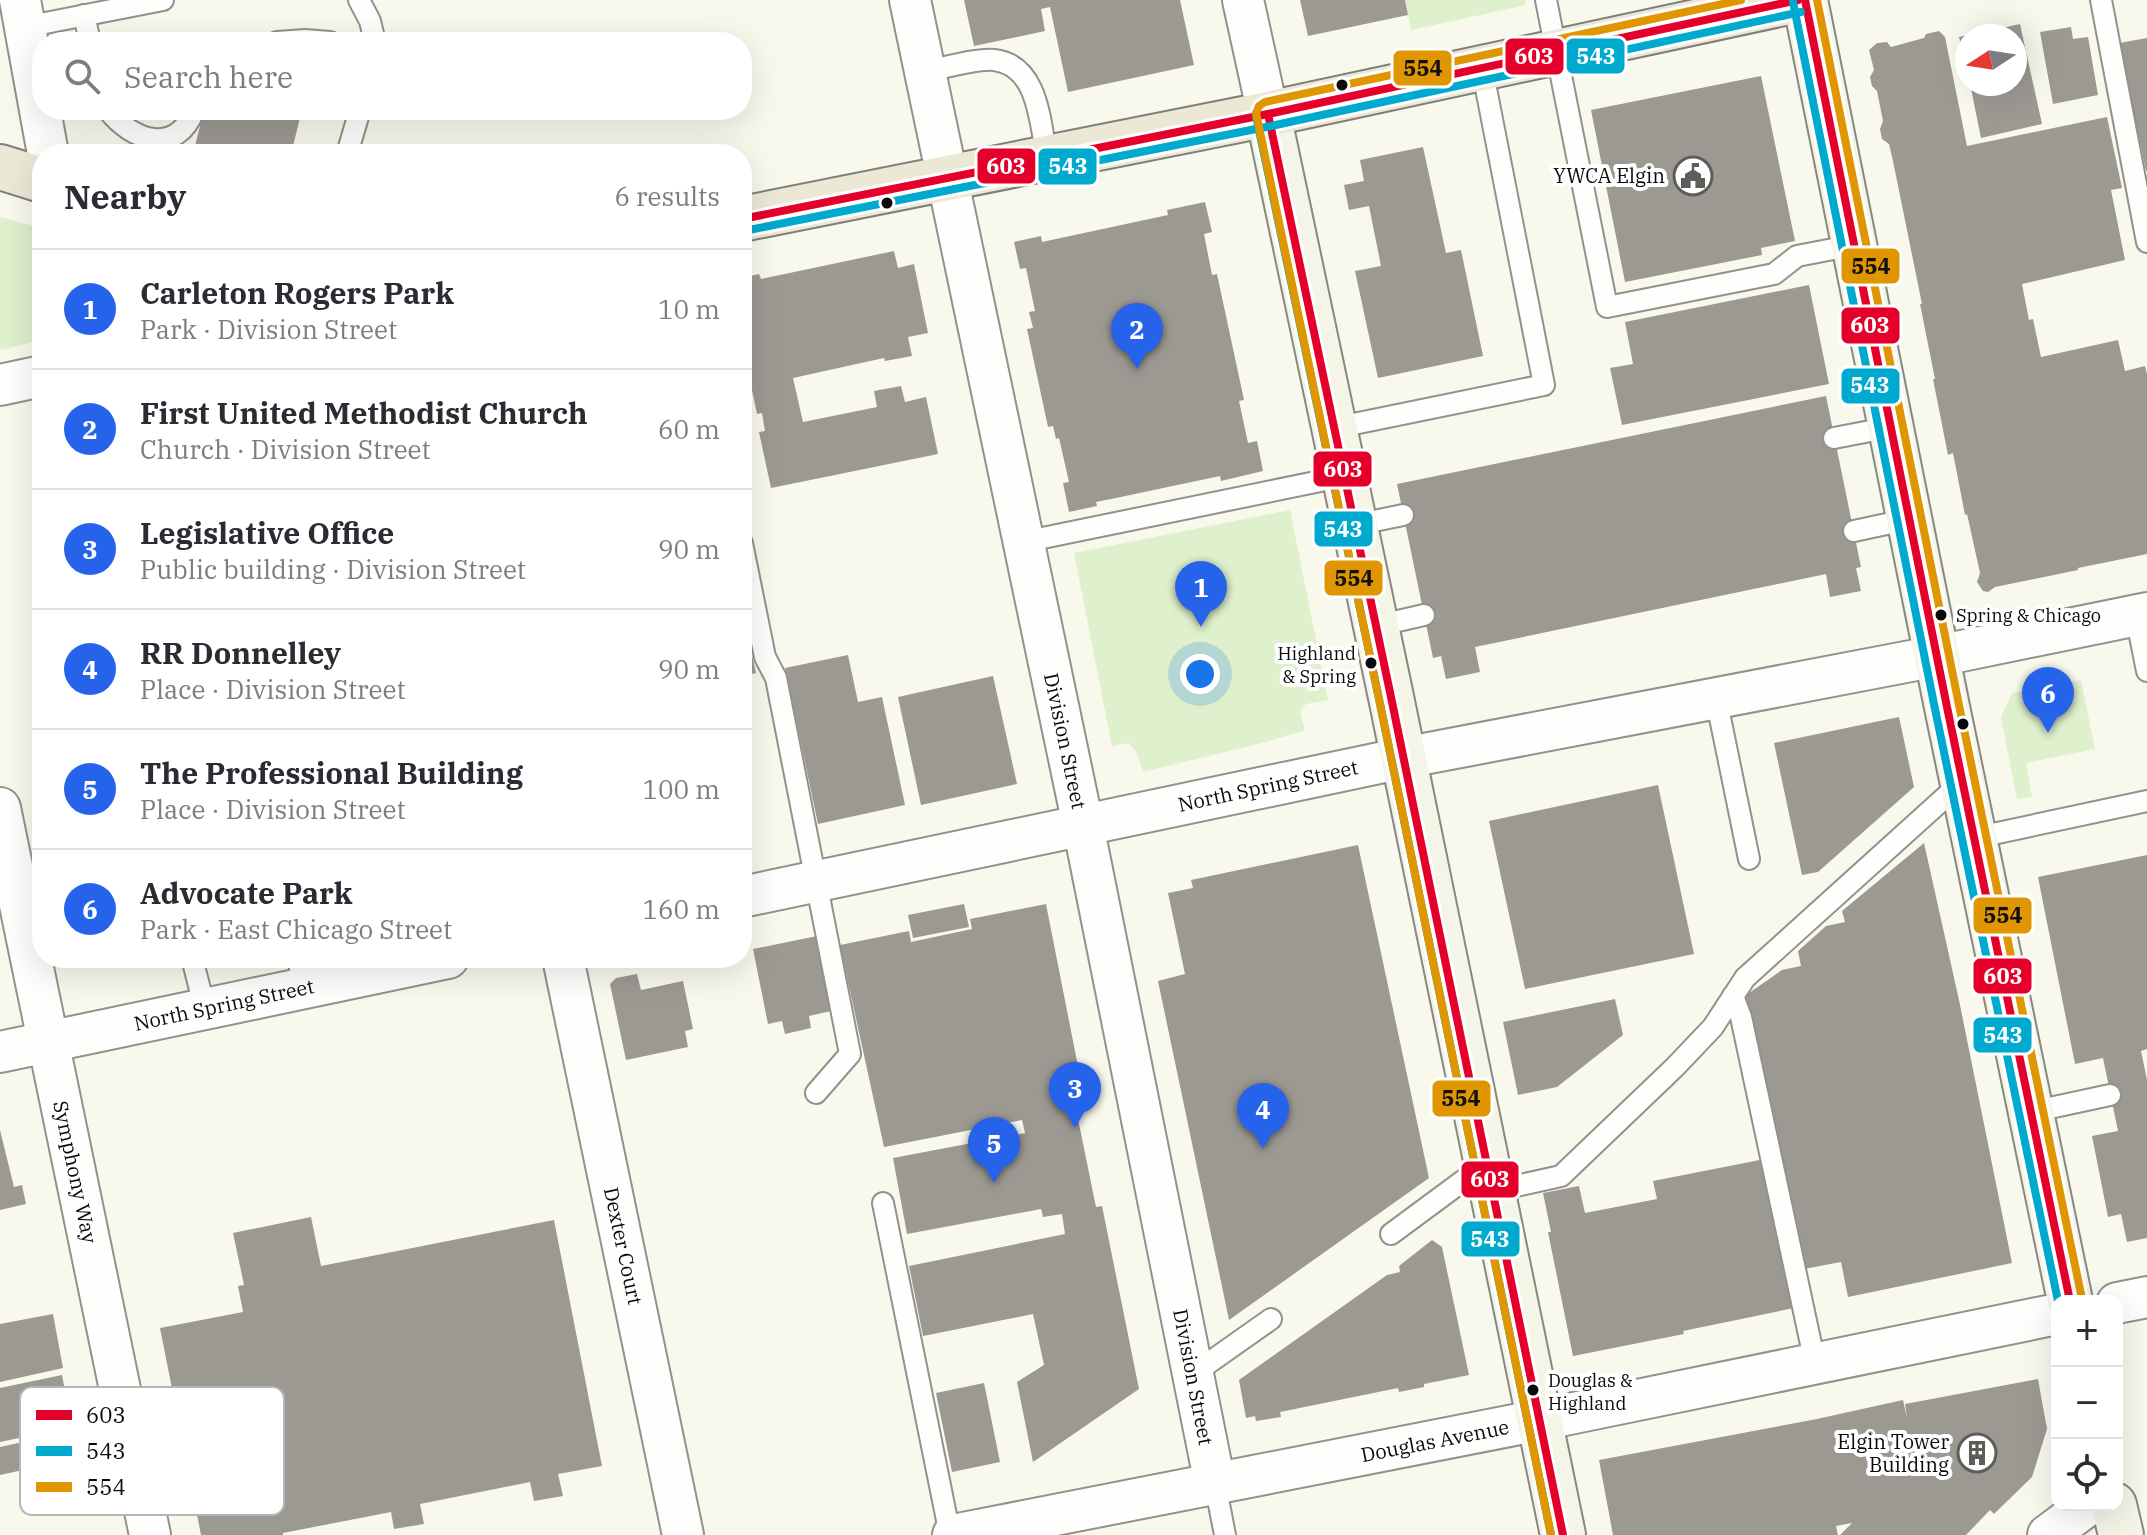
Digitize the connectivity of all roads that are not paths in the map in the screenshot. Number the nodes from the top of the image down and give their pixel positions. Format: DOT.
graph roads {
  1 [pos="163,0"];
  2 [pos="359,0"];
  3 [pos="910,0"];
  4 [pos="1243,0"];
  5 [pos="1546,0"];
  6 [pos="1798,0"];
  7 [pos="1805,0"];
  8 [pos="2101,0"];
  9 [pos="23,13"];
  10 [pos="84,15"];
  11 [pos="88,32"];
  12 [pos="373,32"];
  13 [pos="1555,52"];
  14 [pos="32,64"];
  15 [pos="1482,68"];
  16 [pos="925,72"];
  17 [pos="1268,114"];
  18 [pos="42,120"];
  19 [pos="117,120"];
  20 [pos="190,120"];
  21 [pos="357,120"];
  22 [pos="46,144"];
  23 [pos="350,144"];
  24 [pos="1047,158"];
  25 [pos="0,167"];
  26 [pos="32,177"];
  27 [pos="948,177"];
  28 [pos="2144,215"];
  29 [pos="752,217"];
  30 [pos="2147,242"];
  31 [pos="1854,245"];
  32 [pos="32,378"];
  33 [pos="0,385"];
  34 [pos="1891,427"];
  35 [pos="1334,428"];
  36 [pos="1834,438"];
  37 [pos="1345,476"];
  38 [pos="1403,515"];
  39 [pos="1910,519"];
  40 [pos="1355,525"];
  41 [pos="1854,531"];
  42 [pos="1023,542"];
  43 [pos="752,593"];
  44 [pos="2142,614"];
  45 [pos="1424,615"];
  46 [pos="1376,626"];
  47 [pos="1937,656"];
  48 [pos="2147,671"];
  49 [pos="1716,698"];
  50 [pos="1403,758"];
  51 [pos="1962,782"];
  52 [pos="2147,801"];
  53 [pos="0,808"];
  54 [pos="1083,825"];
  55 [pos="1974,838"];
  56 [pos="1749,859"];
  57 [pos="815,882"];
  58 [pos="752,895"];
  59 [pos="32,964"];
  60 [pos="33,968"];
  61 [pos="195,968"];
  62 [pos="350,968"];
  63 [pos="565,968"];
  64 [pos="301,973"];
  65 [pos="1733,996"];
  66 [pos="205,1009"];
  67 [pos="48,1042"];
  68 [pos="0,1052"];
  69 [pos="816,1093"];
  70 [pos="2110,1095"];
  71 [pos="2031,1112"];
  72 [pos="1490,1177"];
  73 [pos="883,1203"];
  74 [pos="1391,1234"];
  75 [pos="2069,1295"];
  76 [pos="2147,1297"];
  77 [pos="2123,1302"];
  78 [pos="2051,1315"];
  79 [pos="1271,1319"];
  80 [pos="1815,1363"];
  81 [pos="1193,1374"];
  82 [pos="119,1387"];
  83 [pos="1540,1420"];
  84 [pos="1215,1484"];
  85 [pos="2080,1511"];
  86 [pos="2115,1511"];
  87 [pos="146,1515"];
  88 [pos="150,1535"];
  89 [pos="683,1535"];
  90 [pos="951,1535"];
  91 [pos="1225,1535"];
  92 [pos="1563,1535"];
  93 [pos="2048,1535"];
  94 [pos="2121,1535"];
  1 -- 10 [label="lane"];
  2 -- 12 [label="lane"];
  3 -- 16 [label="street, Division Street"];
  4 -- 17 [label="street"];
  5 -- 13 [label="lane"];
  6 -- 13 [label="main road"];
  7 -- 31 [label="main road"];
  8 -- 28 [label="lane"];
  9 -- 10 [label="lane"];
  9 -- 14 [label="street"];
  10 -- 11 [label="lane"];
  13 -- 15 [label="main road"];
  13 -- 31 [label="lane"];
  15 -- 17 [label="main road"];
  15 -- 35 [label="lane"];
  16 -- 24 [label="lane"];
  16 -- 27 [label="street, Division Street"];
  17 -- 24 [label="main road"];
  17 -- 35 [label="main road"];
  18 -- 22 [label="street"];
  19 -- 20 [label="lane"];
  21 -- 23 [label="lane"];
  24 -- 27 [label="main road"];
  25 -- 26 [label="main road"];
  27 -- 29 [label="main road"];
  27 -- 42 [label="street, Division Street"];
  28 -- 30 [label="lane"];
  31 -- 34 [label="main road"];
  32 -- 33 [label="street"];
  34 -- 36 [label="lane"];
  34 -- 39 [label="main road"];
  35 -- 37 [label="main road"];
  37 -- 40 [label="main road"];
  37 -- 42 [label="lane"];
  38 -- 40 [label="lane"];
  39 -- 41 [label="lane"];
  39 -- 47 [label="main road"];
  40 -- 46 [label="main road"];
  42 -- 54 [label="street, Division Street"];
  43 -- 57 [label="lane"];
  44 -- 47 [label="street, North Spring Street"];
  44 -- 48 [label="lane"];
  45 -- 46 [label="lane"];
  46 -- 50 [label="main road"];
  47 -- 49 [label="street, North Spring Street"];
  47 -- 51 [label="main road"];
  49 -- 50 [label="street, North Spring Street"];
  49 -- 56 [label="lane"];
  50 -- 54 [label="street, North Spring Street"];
  50 -- 72 [label="main road"];
  51 -- 55 [label="main road"];
  51 -- 65 [label="lane"];
  52 -- 55 [label="lane"];
  53 -- 59 [label="street, Symphony Way"];
  54 -- 57 [label="street, North Spring Street"];
  54 -- 81 [label="street, Division Street"];
  55 -- 71 [label="main road"];
  57 -- 58 [label="street, North Spring Street"];
  57 -- 69 [label="lane"];
  60 -- 67 [label="street, Symphony Way"];
  61 -- 66 [label="lane"];
  62 -- 64 [label="street, North Spring Street"];
  63 -- 89 [label="street, Dexter Court"];
  64 -- 66 [label="street, North Spring Street"];
  65 -- 72 [label="lane"];
  65 -- 80 [label="lane"];
  66 -- 67 [label="street, North Spring Street"];
  67 -- 68 [label="street, North Spring Street"];
  67 -- 82 [label="street, Symphony Way"];
  70 -- 71 [label="lane"];
  71 -- 75 [label="main road"];
  72 -- 74 [label="lane"];
  72 -- 83 [label="main road"];
  73 -- 90 [label="lane"];
  76 -- 77 [label="street"];
  78 -- 80 [label="street, Douglas Avenue"];
  79 -- 81 [label="lane"];
  80 -- 83 [label="street, Douglas Avenue"];
  81 -- 84 [label="street, Division Street"];
  83 -- 84 [label="street, Douglas Avenue"];
  83 -- 92 [label="main road"];
  84 -- 90 [label="street, Douglas Avenue"];
  84 -- 91 [label="lane"];
  85 -- 93 [label="street"];
  86 -- 94 [label="main road"];
  87 -- 88 [label="street, Symphony Way"];
}
